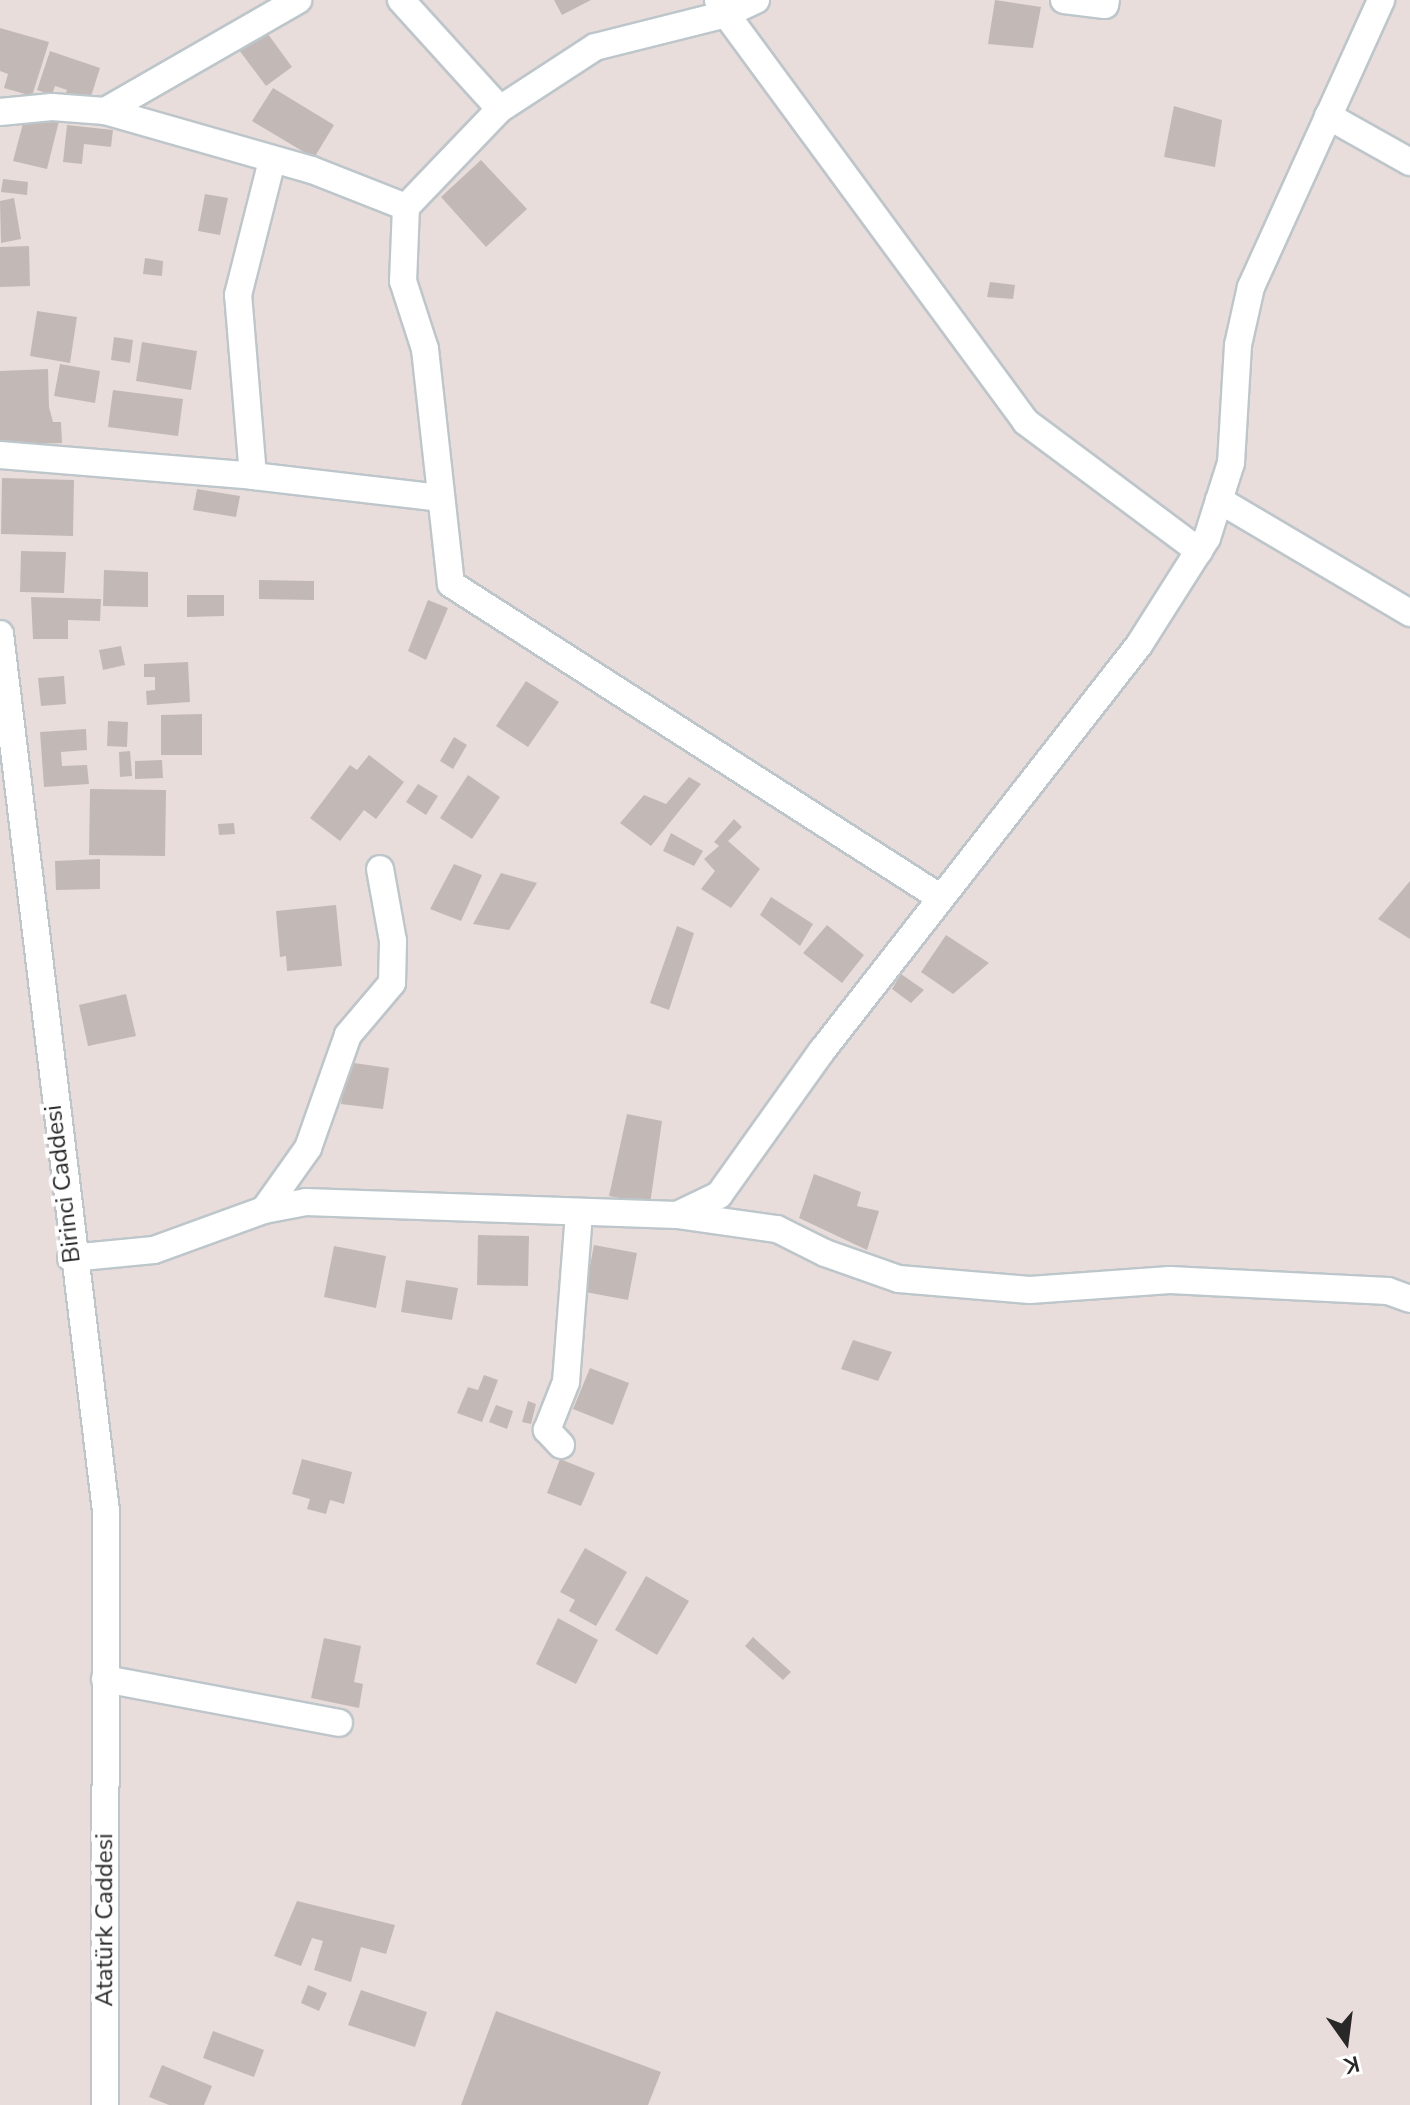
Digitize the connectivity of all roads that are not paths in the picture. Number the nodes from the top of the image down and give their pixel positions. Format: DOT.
graph roads {
  1 [pos="298,0"];
  2 [pos="401,0"];
  3 [pos="756,0"];
  4 [pos="1064,0"];
  5 [pos="1106,0"];
  6 [pos="1381,0"];
  7 [pos="722,7"];
  8 [pos="500,109"];
  9 [pos="105,111"];
  10 [pos="0,112"];
  11 [pos="1328,116"];
  12 [pos="272,161"];
  13 [pos="1410,162"];
  14 [pos="406,207"];
  15 [pos="0,455"];
  16 [pos="253,476"];
  17 [pos="440,498"];
  18 [pos="1219,500"];
  19 [pos="1199,551"];
  20 [pos="1410,613"];
  21 [pos="0,634"];
  22 [pos="380,869"];
  23 [pos="941,898"];
  24 [pos="264,1210"];
  25 [pos="579,1212"];
  26 [pos="677,1215"];
  27 [pos="71,1258"];
  28 [pos="1410,1299"];
  29 [pos="561,1445"];
  30 [pos="105,1679"];
  31 [pos="339,1723"];
  32 [pos="105,1734"];
  33 [pos="105,2105"];
  1 -- 9 [label="street"];
  2 -- 8 [label="street"];
  3 -- 7 [label="street"];
  4 -- 5 [label="street"];
  6 -- 11 [label="street"];
  7 -- 8 [label="street"];
  7 -- 19 [label="street"];
  8 -- 14 [label="street"];
  9 -- 10 [label="street"];
  9 -- 12 [label="street"];
  11 -- 13 [label="street"];
  11 -- 18 [label="street"];
  12 -- 14 [label="street"];
  12 -- 16 [label="street"];
  14 -- 17 [label="street"];
  15 -- 16 [label="street"];
  16 -- 17 [label="street"];
  17 -- 23 [label="street"];
  18 -- 19 [label="street"];
  18 -- 20 [label="street"];
  19 -- 23 [label="street"];
  21 -- 27 [label="street, Birinci Caddesi"];
  22 -- 24 [label="street"];
  23 -- 26 [label="street"];
  24 -- 25 [label="street"];
  24 -- 27 [label="street"];
  25 -- 26 [label="street"];
  25 -- 29 [label="street"];
  26 -- 28 [label="street"];
  27 -- 30 [label="street, Birinci Caddesi"];
  30 -- 31 [label="street"];
  30 -- 32 [label="street, Birinci Caddesi"];
  32 -- 33 [label="street, Atatürk Caddesi"];
}
